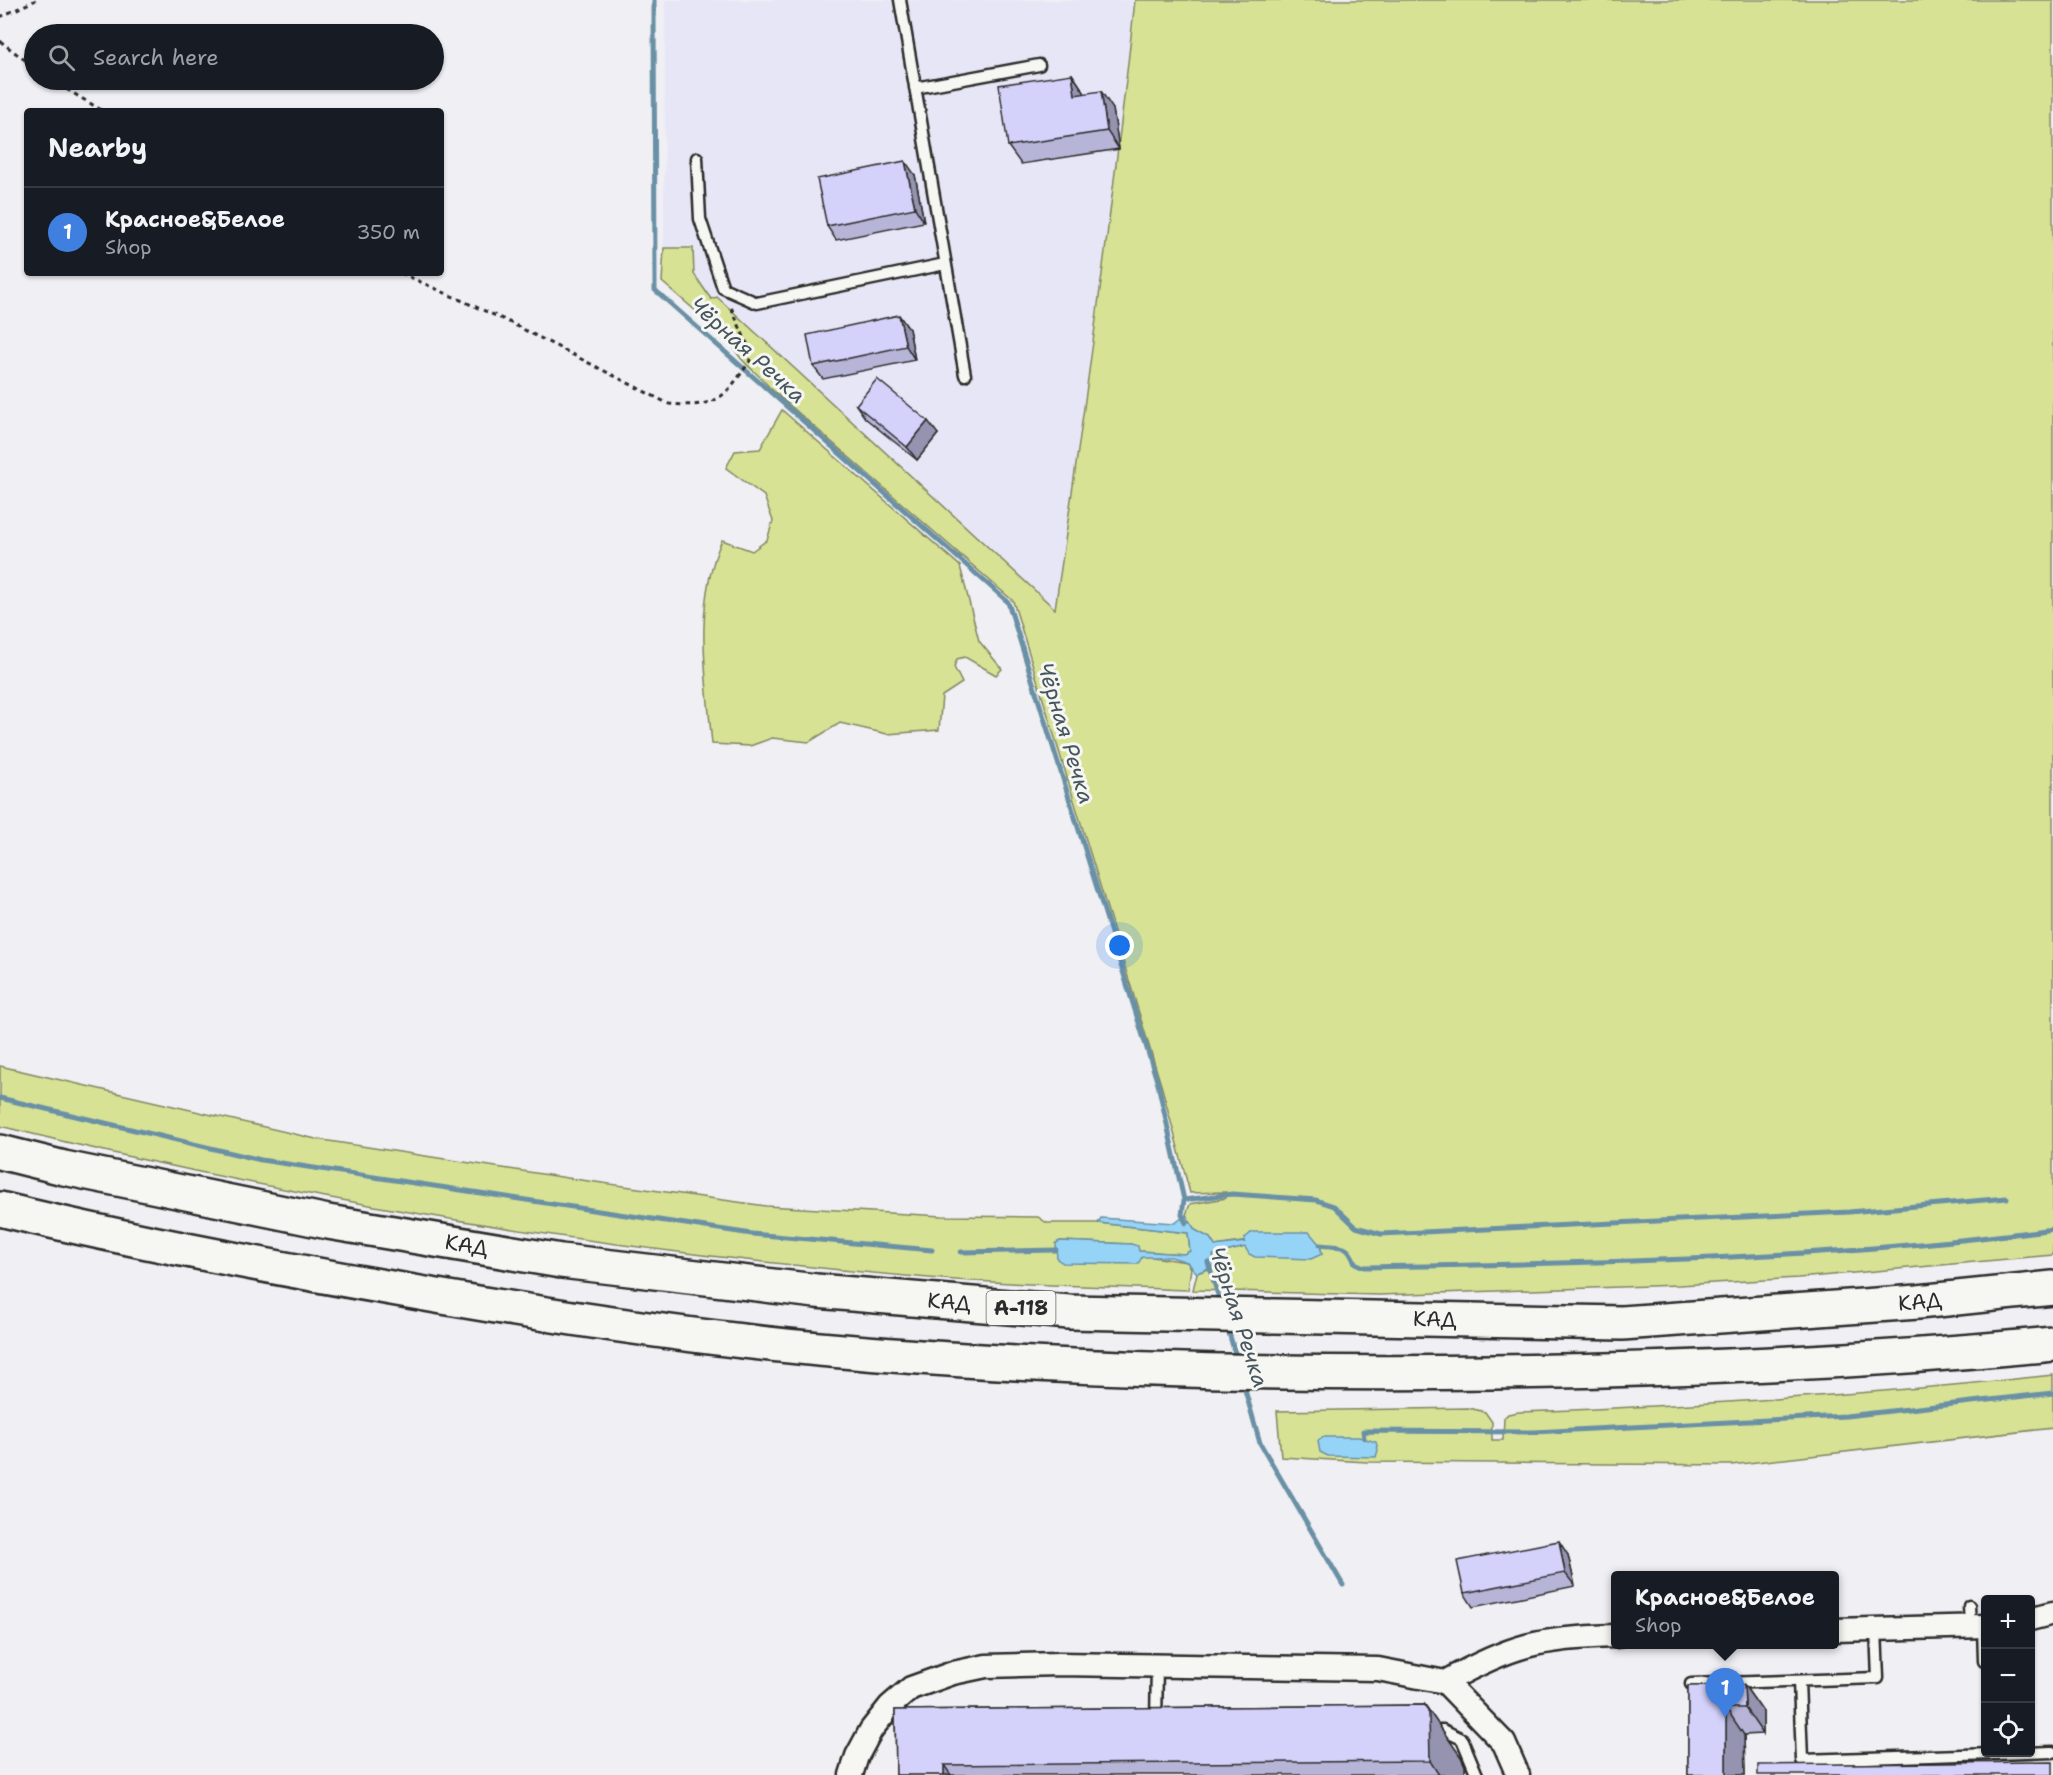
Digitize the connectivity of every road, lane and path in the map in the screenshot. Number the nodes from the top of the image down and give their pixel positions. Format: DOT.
graph roads {
  1 [pos="36,0"];
  2 [pos="900,0"];
  3 [pos="0,17"];
  4 [pos="0,41"];
  5 [pos="24,59"];
  6 [pos="1039,65"];
  7 [pos="915,88"];
  8 [pos="68,90"];
  9 [pos="98,108"];
  10 [pos="697,158"];
  11 [pos="945,264"];
  12 [pos="408,276"];
  13 [pos="723,288"];
  14 [pos="965,375"];
  15 [pos="0,1152"];
  16 [pos="0,1209"];
  17 [pos="2053,1288"];
  18 [pos="2053,1344"];
  19 [pos="2053,1613"];
  20 [pos="2035,1618"];
  21 [pos="1977,1621"];
  22 [pos="2035,1626"];
  23 [pos="2053,1628"];
  24 [pos="1876,1629"];
  25 [pos="1839,1630"];
  26 [pos="1611,1636"];
  27 [pos="1982,1649"];
  28 [pos="1157,1665"];
  29 [pos="1799,1681"];
  30 [pos="1445,1682"];
  31 [pos="1691,1684"];
  32 [pos="1419,1730"];
  33 [pos="1144,1732"];
  34 [pos="1156,1732"];
  35 [pos="1168,1732"];
  36 [pos="2053,1752"];
  37 [pos="851,1775"];
  38 [pos="1477,1775"];
  39 [pos="1518,1775"];
  1 -- 3 [label="path"];
  2 -- 7 [label="lane"];
  4 -- 5 [label="path"];
  6 -- 7 [label="lane"];
  7 -- 11 [label="lane"];
  8 -- 9 [label="path"];
  10 -- 13 [label="lane"];
  11 -- 13 [label="lane"];
  11 -- 14 [label="lane"];
  12 -- 13 [label="path"];
  15 -- 17 [label="highway, КАД / А-118"];
  16 -- 18 [label="highway"];
  19 -- 20 [label="street"];
  21 -- 24 [label="street"];
  21 -- 27 [label="lane"];
  22 -- 23 [label="street"];
  24 -- 25 [label="street"];
  24 -- 29 [label="lane"];
  26 -- 30 [label="street"];
  28 -- 30 [label="street"];
  28 -- 34 [label="lane"];
  28 -- 37 [label="street"];
  29 -- 31 [label="lane"];
  29 -- 36 [label="lane"];
  30 -- 39 [label="street"];
  32 -- 38 [label="lane"];
  33 -- 34 [label="lane"];
  34 -- 35 [label="lane"];
}
